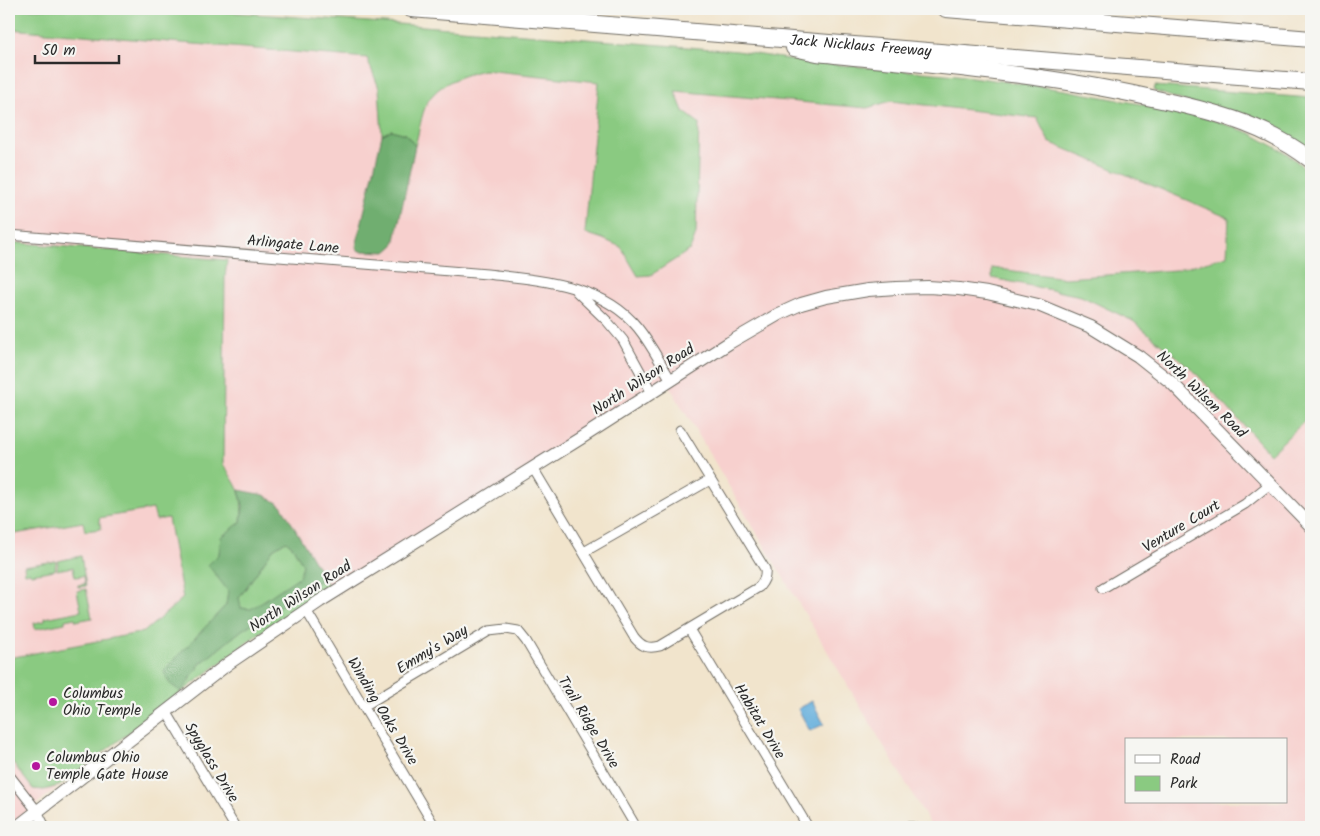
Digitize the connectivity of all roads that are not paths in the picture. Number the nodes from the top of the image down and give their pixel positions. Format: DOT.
graph roads {
  1 [pos="411,9"];
  2 [pos="417,9"];
  3 [pos="946,9"];
  4 [pos="730,34"];
  5 [pos="1311,39"];
  6 [pos="1311,82"];
  7 [pos="1311,160"];
  8 [pos="9,235"];
  9 [pos="574,289"];
  10 [pos="671,380"];
  11 [pos="652,393"];
  12 [pos="680,430"];
  13 [pos="533,468"];
  14 [pos="710,480"];
  15 [pos="1270,484"];
  16 [pos="1311,526"];
  17 [pos="584,552"];
  18 [pos="1103,588"];
  19 [pos="306,610"];
  20 [pos="688,629"];
  21 [pos="518,631"];
  22 [pos="364,706"];
  23 [pos="166,711"];
  24 [pos="9,775"];
  25 [pos="36,811"];
  26 [pos="17,827"];
  27 [pos="45,827"];
  28 [pos="235,827"];
  29 [pos="435,827"];
  30 [pos="636,827"];
  31 [pos="808,827"];
  32 [pos="902,827"];
  33 [pos="913,827"];
  1 -- 2 [label="highway, Jack Nicklaus Freeway"];
  2 -- 4 [label="highway, Jack Nicklaus Freeway"];
  3 -- 5 [label="highway"];
  4 -- 6 [label="highway, Jack Nicklaus Freeway"];
  4 -- 7 [label="highway"];
  8 -- 9 [label="street, Arlingate Lane"];
  9 -- 10 [label="street, Arlingate Lane"];
  9 -- 11 [label="street, Arlingate Lane"];
  10 -- 11 [label="main road, North Wilson Road"];
  10 -- 15 [label="main road, North Wilson Road"];
  11 -- 13 [label="main road, North Wilson Road"];
  12 -- 14 [label="street"];
  13 -- 17 [label="street"];
  13 -- 19 [label="main road, North Wilson Road"];
  14 -- 17 [label="street"];
  14 -- 20 [label="street"];
  15 -- 16 [label="main road, North Wilson Road"];
  15 -- 18 [label="street, Venture Court"];
  17 -- 20 [label="street"];
  19 -- 22 [label="street, Winding Oaks Drive"];
  19 -- 23 [label="main road, North Wilson Road"];
  20 -- 31 [label="street, Habitat Drive"];
  21 -- 22 [label="street, Emmy's Way"];
  21 -- 30 [label="street, Trail Ridge Drive"];
  22 -- 29 [label="street, Winding Oaks Drive"];
  23 -- 25 [label="main road, North Wilson Road"];
  23 -- 28 [label="street, Spyglass Drive"];
  24 -- 25 [label="street"];
  25 -- 26 [label="main road, North Wilson Road"];
  25 -- 27 [label="street"];
  32 -- 33 [label="street"];
}
